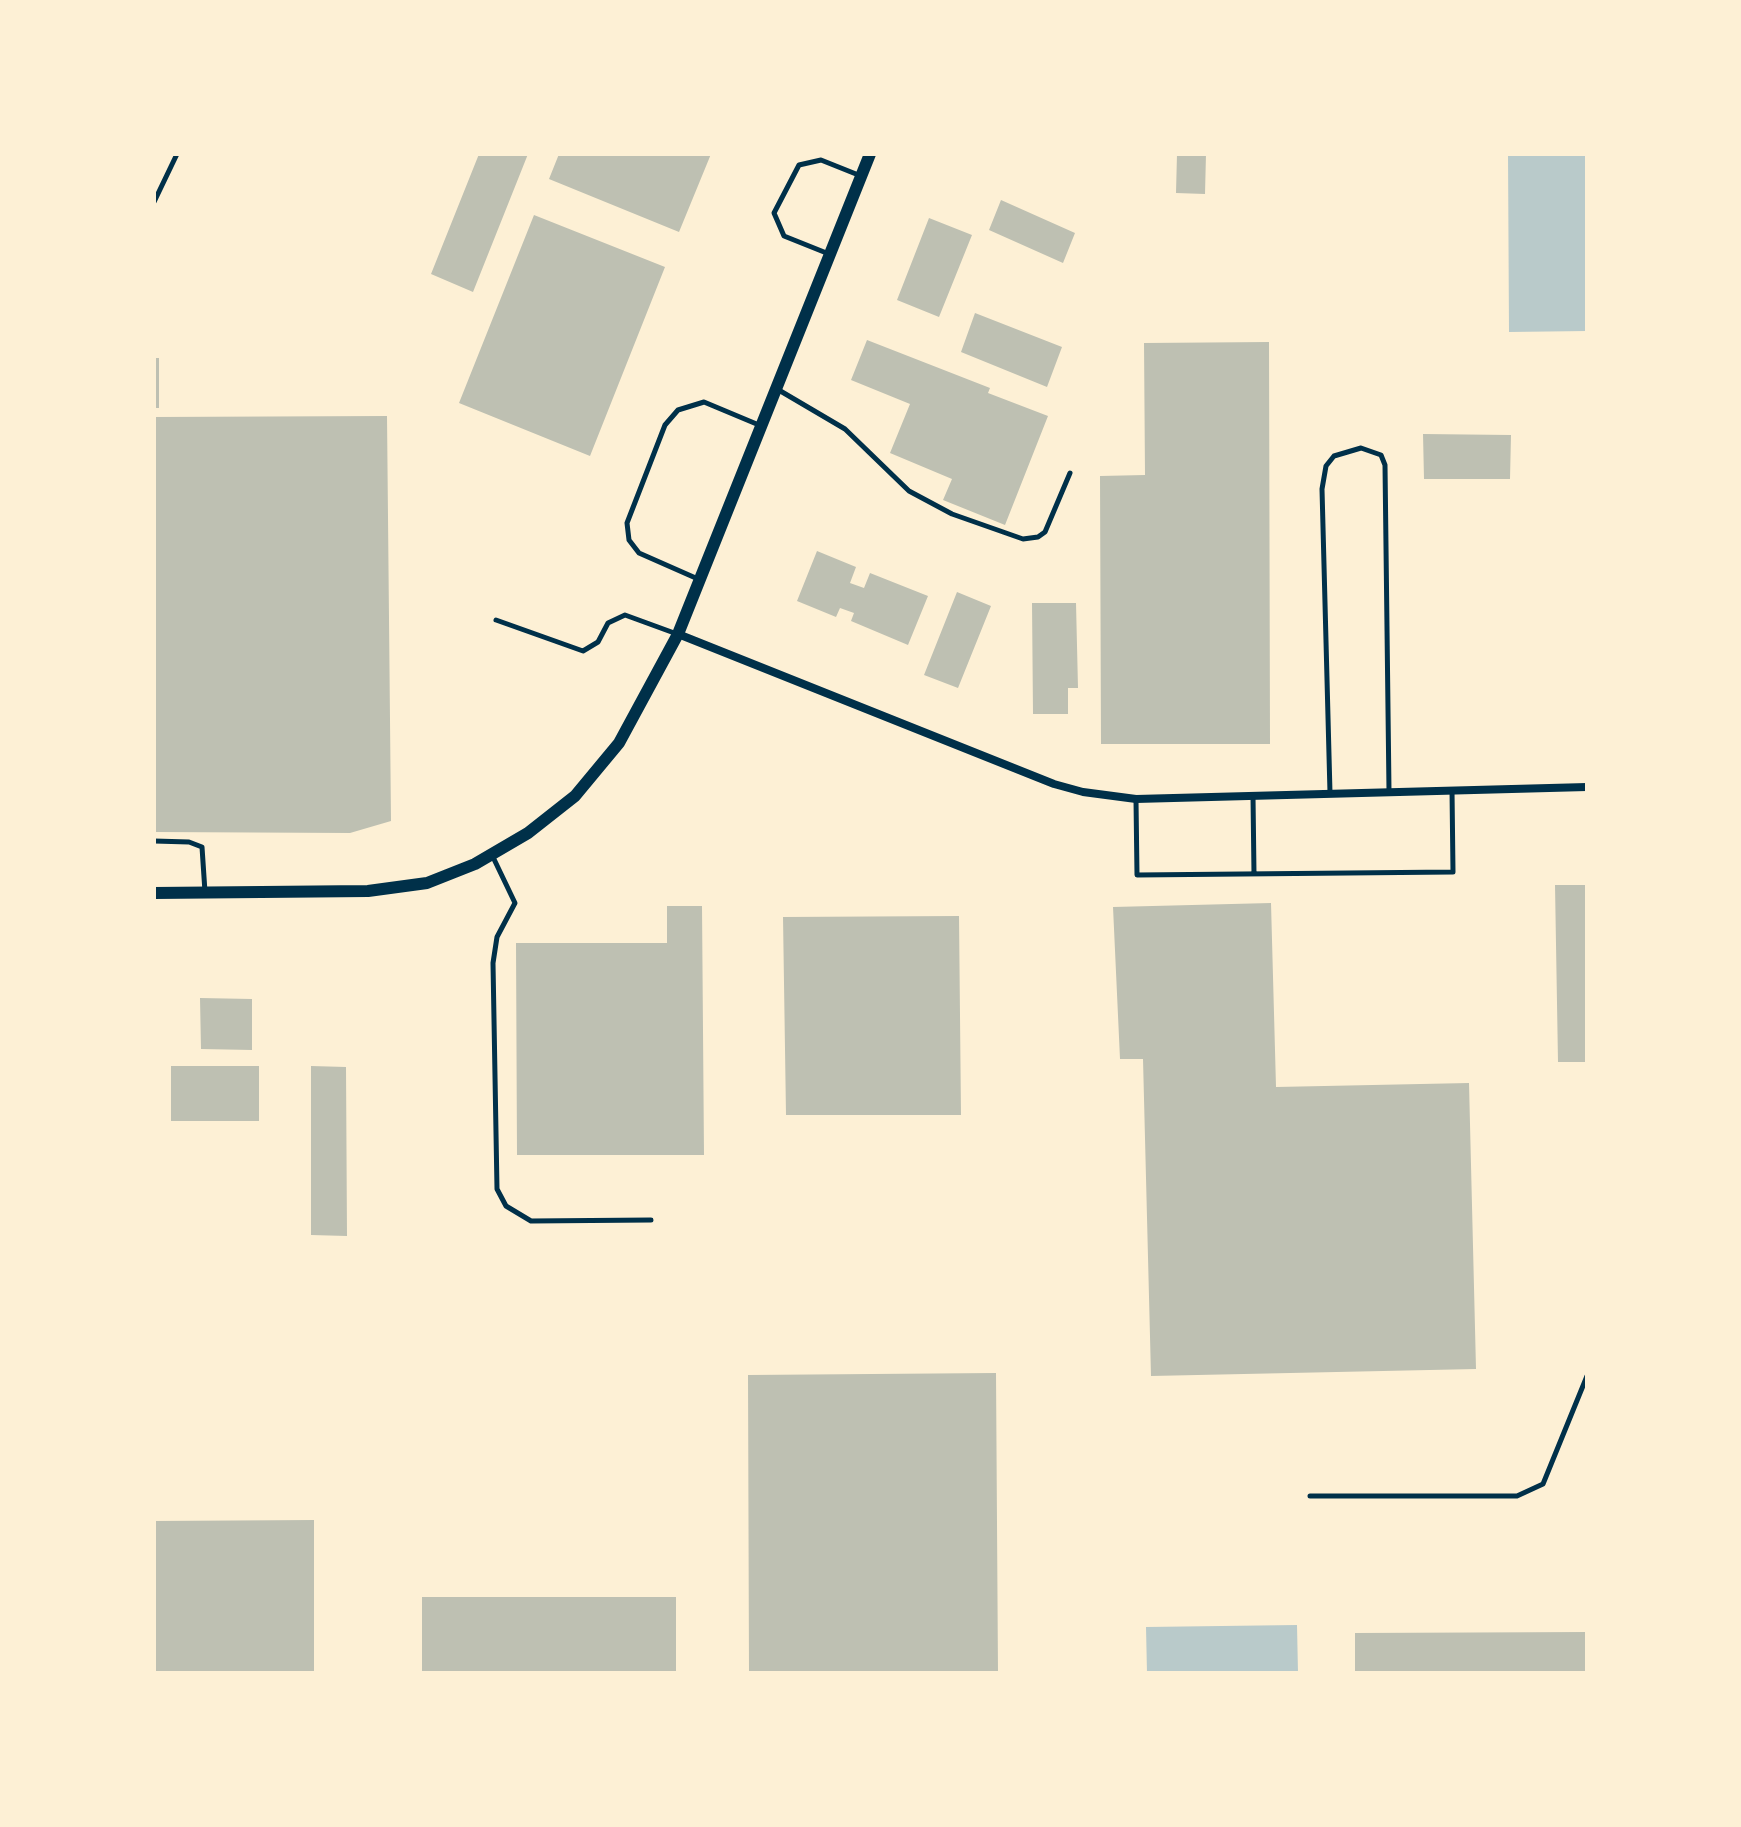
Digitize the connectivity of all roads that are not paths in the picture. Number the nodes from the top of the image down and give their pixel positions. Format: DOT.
graph roads {
  1 [pos="177,154"];
  2 [pos="870,154"];
  3 [pos="861,176"];
  4 [pos="154,202"];
  5 [pos="830,255"];
  6 [pos="776,388"];
  7 [pos="761,425"];
  8 [pos="1070,473"];
  9 [pos="699,580"];
  10 [pos="496,620"];
  11 [pos="678,634"];
  12 [pos="1587,787"];
  13 [pos="1452,790"];
  14 [pos="1389,791"];
  15 [pos="1330,793"];
  16 [pos="1253,795"];
  17 [pos="1136,799"];
  18 [pos="154,841"];
  19 [pos="492,854"];
  20 [pos="1254,874"];
  21 [pos="205,892"];
  22 [pos="154,893"];
  23 [pos="651,1220"];
  24 [pos="1587,1376"];
  25 [pos="1310,1496"];
  1 -- 4 [label="lane"];
  2 -- 3 [label="street"];
  3 -- 5 [label="street"];
  3 -- 5 [label="lane"];
  5 -- 6 [label="street"];
  6 -- 7 [label="street"];
  6 -- 8 [label="lane"];
  7 -- 9 [label="street"];
  7 -- 9 [label="lane"];
  9 -- 11 [label="street"];
  10 -- 11 [label="lane"];
  11 -- 17 [label="street"];
  11 -- 19 [label="street"];
  12 -- 13 [label="street"];
  13 -- 14 [label="street"];
  13 -- 20 [label="lane"];
  14 -- 15 [label="street"];
  14 -- 15 [label="lane"];
  15 -- 16 [label="street"];
  16 -- 17 [label="street"];
  16 -- 20 [label="lane"];
  17 -- 20 [label="lane"];
  18 -- 21 [label="lane"];
  19 -- 21 [label="street"];
  19 -- 23 [label="lane"];
  21 -- 22 [label="street"];
  24 -- 25 [label="lane"];
}
